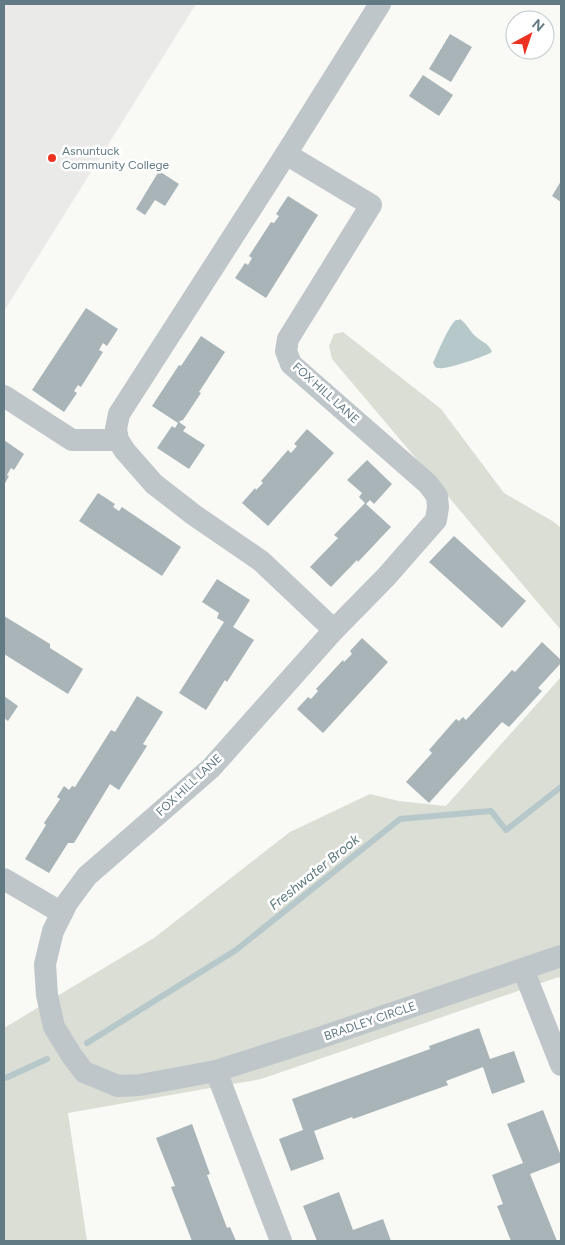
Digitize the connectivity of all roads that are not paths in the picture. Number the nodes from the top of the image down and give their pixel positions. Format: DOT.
graph roads {
  1 [pos="380,4"];
  2 [pos="286,154"];
  3 [pos="4,396"];
  4 [pos="118,440"];
  5 [pos="334,630"];
  6 [pos="4,879"];
  7 [pos="62,913"];
  8 [pos="561,956"];
  9 [pos="523,969"];
  10 [pos="72,1056"];
  11 [pos="561,1064"];
  12 [pos="216,1070"];
  13 [pos="281,1241"];
  1 -- 2 [label="street"];
  2 -- 4 [label="street"];
  2 -- 5 [label="street, FOX HILL LANE"];
  3 -- 4 [label="street"];
  4 -- 5 [label="street"];
  5 -- 7 [label="street, FOX HILL LANE"];
  6 -- 7 [label="street"];
  7 -- 10 [label="street, FOX HILL LANE"];
  8 -- 9 [label="street, BRADLEY CIRCLE"];
  9 -- 11 [label="street"];
  9 -- 12 [label="street, BRADLEY CIRCLE"];
  10 -- 12 [label="street, BRADLEY CIRCLE"];
  12 -- 13 [label="street"];
}
